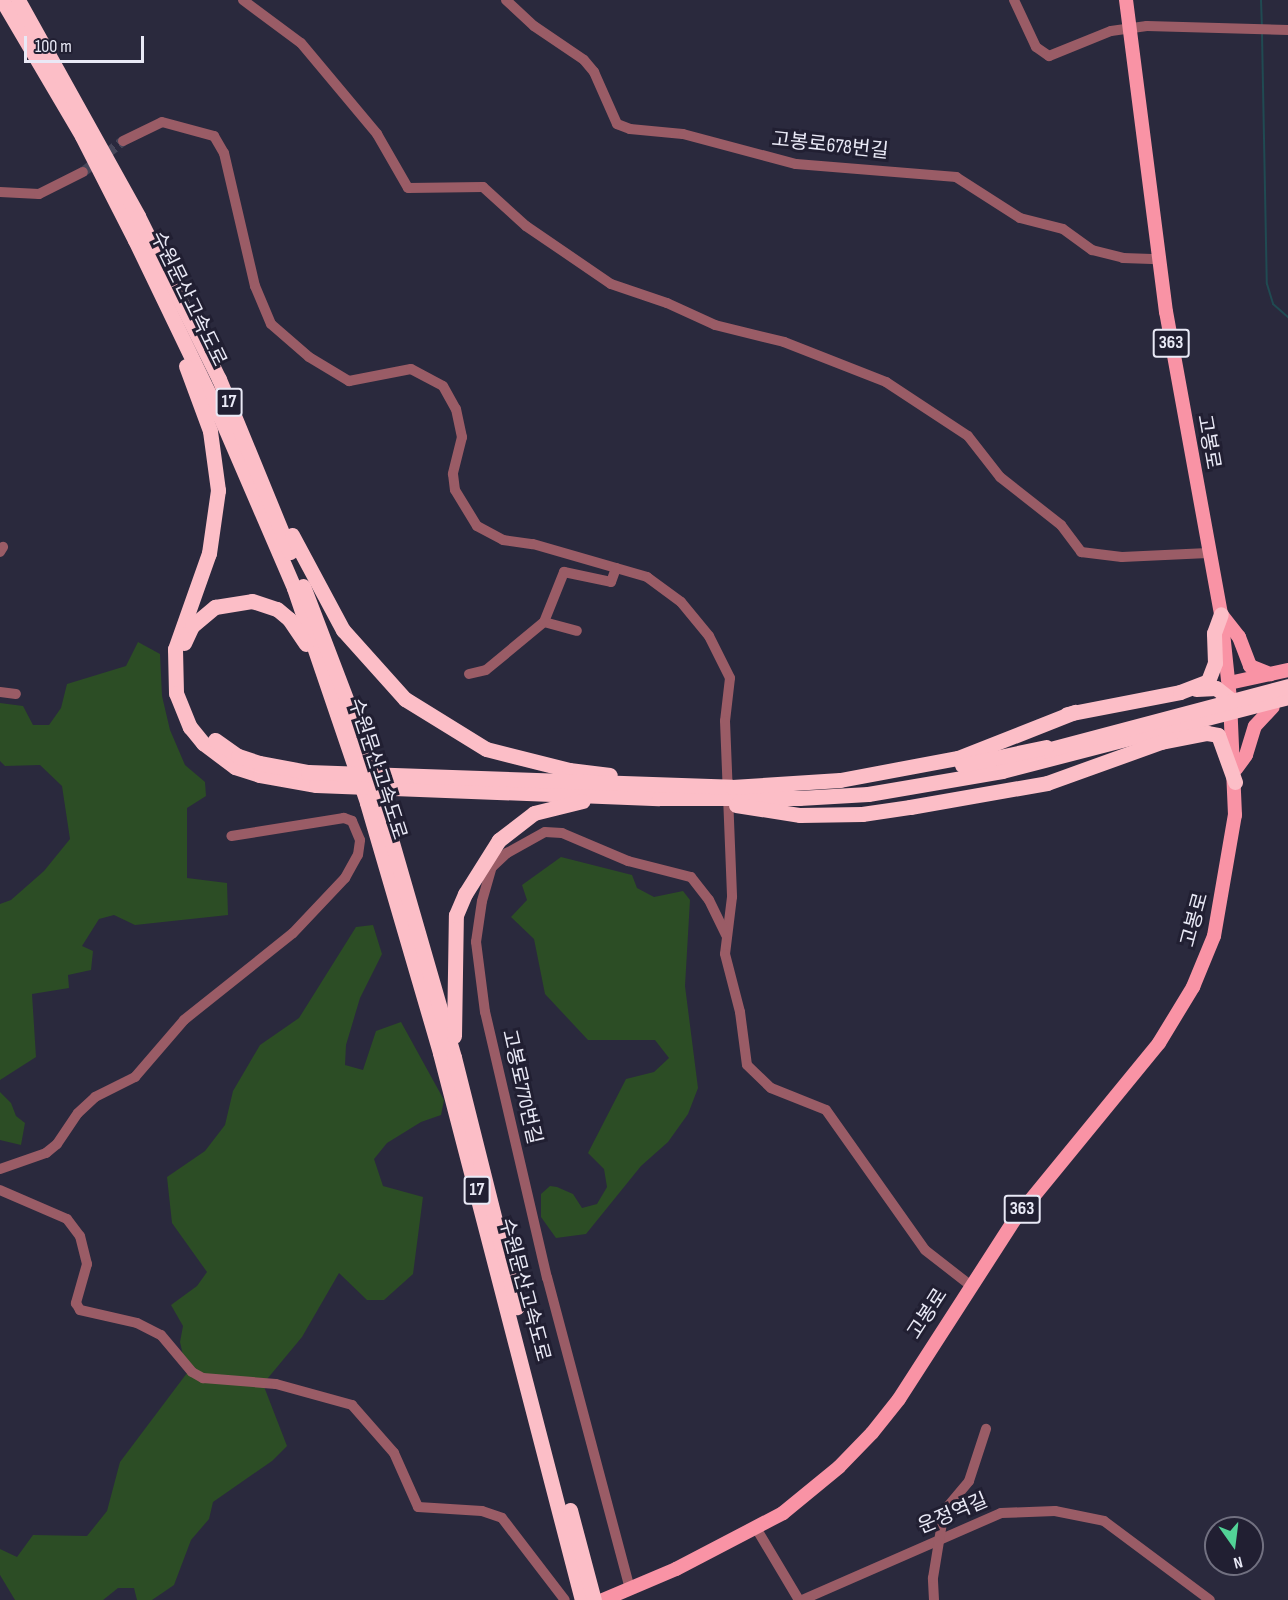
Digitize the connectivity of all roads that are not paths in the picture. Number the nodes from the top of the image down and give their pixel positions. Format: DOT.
graph roads {
  1 [pos="2,0"];
  2 [pos="243,0"];
  3 [pos="506,0"];
  4 [pos="1014,0"];
  5 [pos="1126,0"];
  6 [pos="19,2"];
  7 [pos="1131,28"];
  8 [pos="1282,30"];
  9 [pos="45,60"];
  10 [pos="123,141"];
  11 [pos="83,172"];
  12 [pos="106,182"];
  13 [pos="0,192"];
  14 [pos="1159,259"];
  15 [pos="238,422"];
  16 [pos="1208,553"];
  17 [pos="616,568"];
  18 [pos="1221,614"];
  19 [pos="544,622"];
  20 [pos="577,631"];
  21 [pos="1288,670"];
  22 [pos="469,674"];
  23 [pos="1270,674"];
  24 [pos="325,678"];
  25 [pos="1288,686"];
  26 [pos="1230,691"];
  27 [pos="0,692"];
  28 [pos="1180,692"];
  29 [pos="16,694"];
  30 [pos="1288,698"];
  31 [pos="1263,702"];
  32 [pos="1288,704"];
  33 [pos="1075,712"];
  34 [pos="1232,722"];
  35 [pos="1076,740"];
  36 [pos="1099,741"];
  37 [pos="1152,744"];
  38 [pos="362,766"];
  39 [pos="1235,775"];
  40 [pos="794,784"];
  41 [pos="761,785"];
  42 [pos="709,792"];
  43 [pos="659,798"];
  44 [pos="374,803"];
  45 [pos="231,836"];
  46 [pos="726,935"];
  47 [pos="454,1058"];
  48 [pos="0,1169"];
  49 [pos="0,1190"];
  50 [pos="970,1285"];
  51 [pos="986,1429"];
  52 [pos="756,1528"];
  53 [pos="937,1541"];
  54 [pos="582,1578"];
  55 [pos="630,1589"];
  56 [pos="565,1600"];
  57 [pos="582,1600"];
  58 [pos="594,1600"];
  59 [pos="603,1600"];
  60 [pos="800,1600"];
  61 [pos="934,1600"];
  62 [pos="1210,1600"];
  1 -- 9 [label="highway, 수원문산고속도로 / 17"];
  2 -- 16 [label="street"];
  3 -- 14 [label="street, 고봉로678번길"];
  4 -- 7 [label="street"];
  5 -- 7 [label="main road, 고봉로 / 363"];
  6 -- 9 [label="highway, 수원문산고속도로 / 17"];
  7 -- 8 [label="street"];
  7 -- 14 [label="main road, 고봉로 / 363"];
  9 -- 12 [label="highway, 수원문산고속도로 / 17"];
  9 -- 15 [label="highway, 수원문산고속도로 / 17"];
  10 -- 17 [label="street"];
  11 -- 13 [label="street"];
  12 -- 24 [label="highway, 수원문산고속도로 / 17"];
  12 -- 43 [label="highway"];
  14 -- 16 [label="main road, 고봉로 / 363"];
  15 -- 38 [label="highway, 수원문산고속도로 / 17"];
  15 -- 42 [label="highway"];
  16 -- 18 [label="main road, 고봉로 / 363"];
  17 -- 19 [label="street"];
  17 -- 46 [label="street"];
  18 -- 23 [label="main road"];
  18 -- 26 [label="main road, 고봉로 / 363"];
  18 -- 28 [label="highway"];
  19 -- 20 [label="street"];
  19 -- 22 [label="street"];
  21 -- 23 [label="main road"];
  23 -- 26 [label="main road"];
  24 -- 38 [label="highway, 수원문산고속도로 / 17"];
  24 -- 42 [label="highway"];
  25 -- 31 [label="highway"];
  26 -- 28 [label="highway"];
  26 -- 31 [label="main road"];
  26 -- 34 [label="main road, 고봉로 / 363"];
  27 -- 29 [label="street"];
  28 -- 33 [label="highway"];
  30 -- 31 [label="highway"];
  31 -- 32 [label="main road"];
  31 -- 36 [label="highway"];
  31 -- 39 [label="main road"];
  33 -- 40 [label="highway"];
  33 -- 41 [label="highway"];
  34 -- 37 [label="highway"];
  34 -- 39 [label="main road, 고봉로 / 363"];
  35 -- 36 [label="highway"];
  35 -- 40 [label="highway"];
  35 -- 41 [label="highway"];
  36 -- 42 [label="highway"];
  37 -- 39 [label="highway"];
  37 -- 42 [label="highway"];
  38 -- 44 [label="highway, 수원문산고속도로 / 17"];
  39 -- 50 [label="main road, 고봉로 / 363"];
  40 -- 41 [label="highway"];
  41 -- 42 [label="highway"];
  42 -- 43 [label="highway"];
  43 -- 47 [label="highway"];
  44 -- 47 [label="highway, 수원문산고속도로 / 17"];
  44 -- 54 [label="highway, 수원문산고속도로 / 17"];
  45 -- 48 [label="street"];
  46 -- 50 [label="street"];
  46 -- 55 [label="street, 고봉로770번길"];
  47 -- 54 [label="highway, 수원문산고속도로 / 17"];
  49 -- 56 [label="street"];
  50 -- 52 [label="main road, 고봉로 / 363"];
  51 -- 53 [label="street"];
  52 -- 55 [label="main road, 고봉로 / 363"];
  52 -- 60 [label="street, 운정역길"];
  53 -- 60 [label="street, 운정역길"];
  53 -- 61 [label="street"];
  53 -- 62 [label="street, 운정역길"];
  54 -- 57 [label="highway, 수원문산고속도로 / 17"];
  54 -- 58 [label="highway, 수원문산고속도로 / 17"];
  55 -- 59 [label="main road, 고봉로 / 363"];
}
